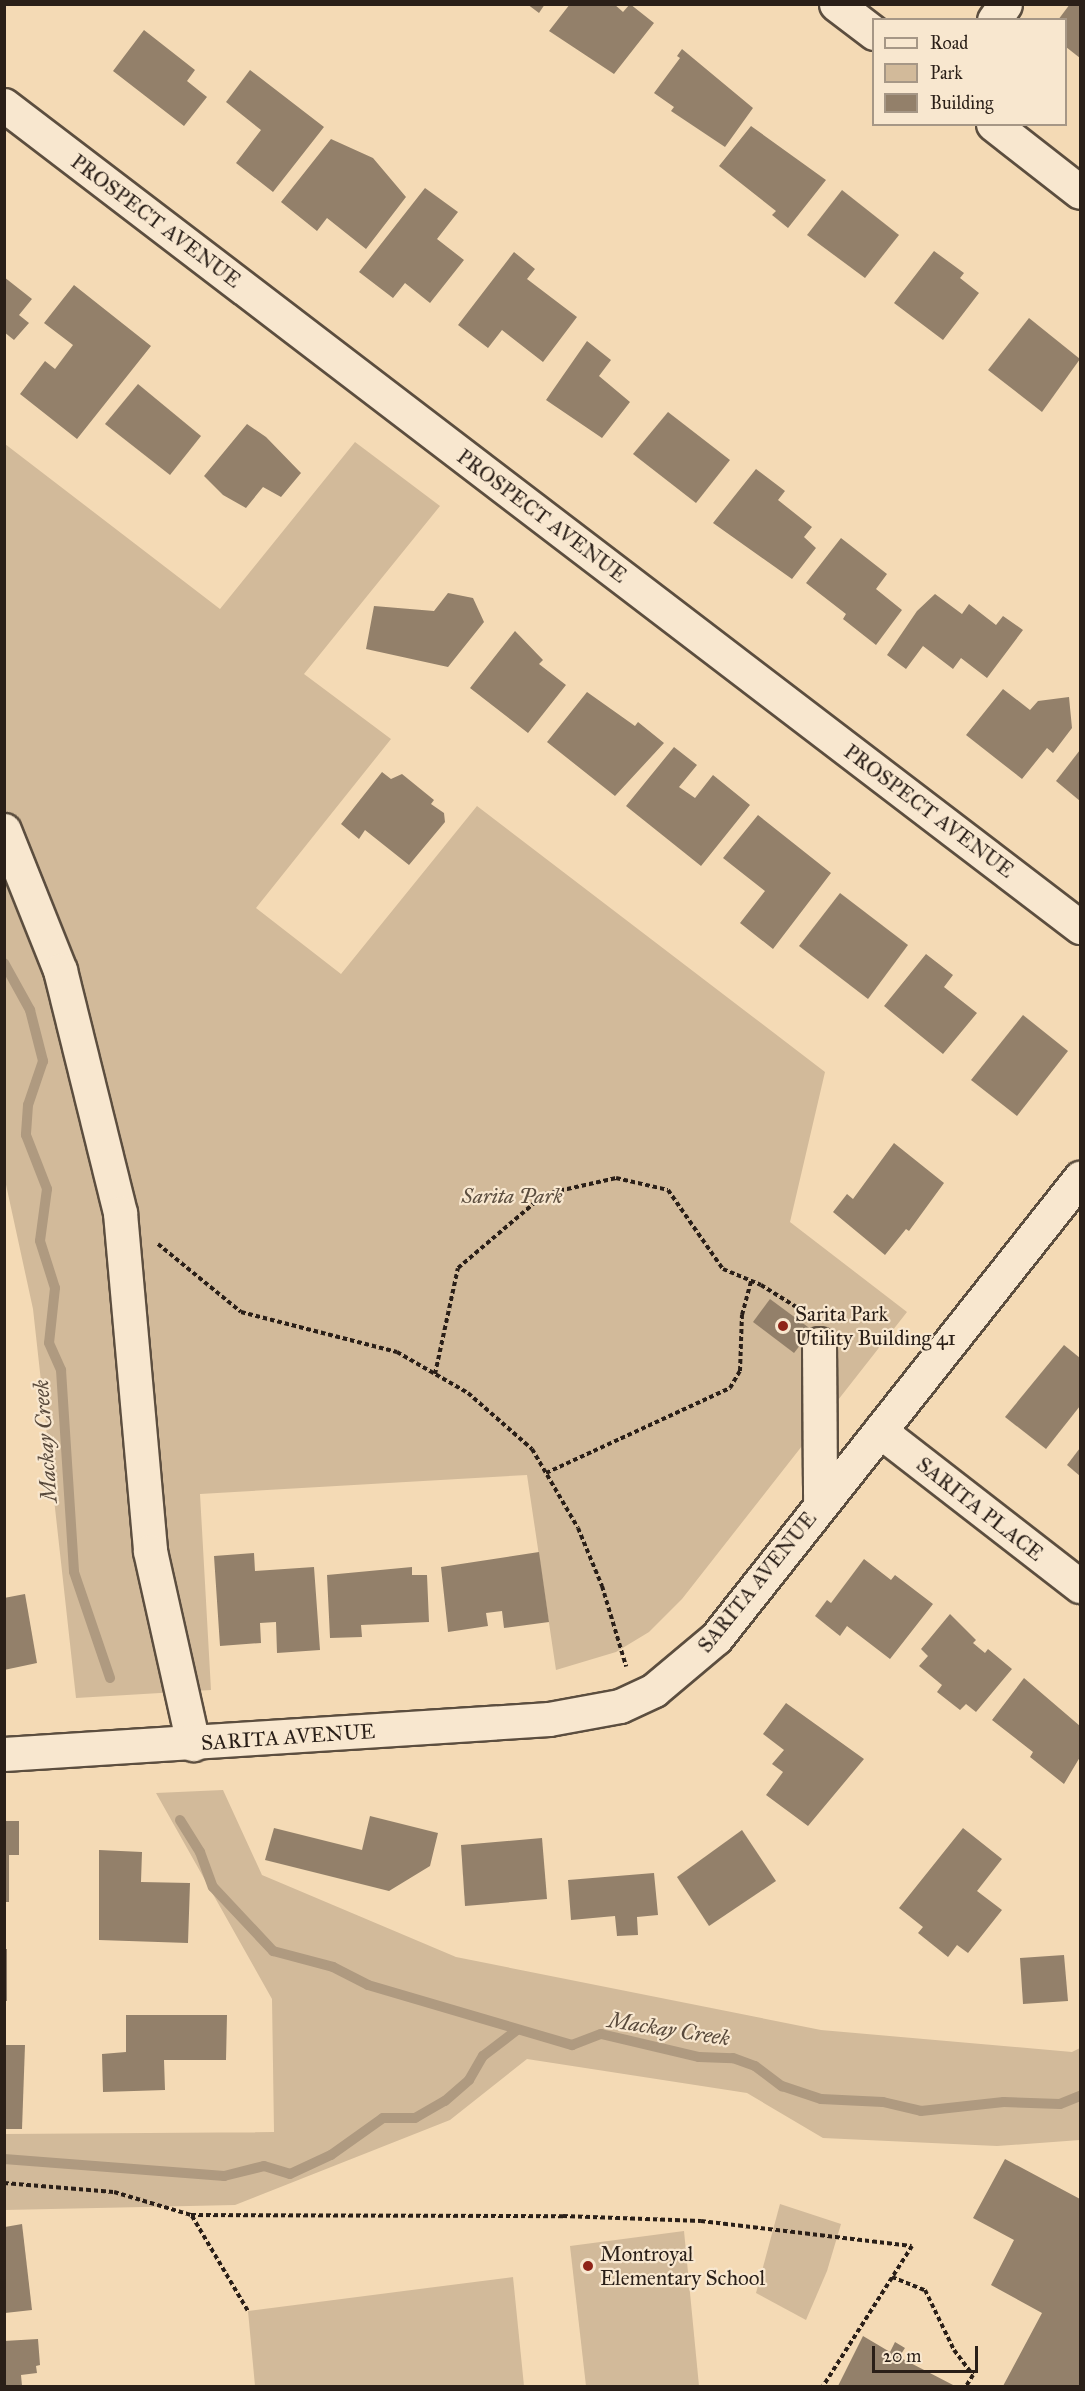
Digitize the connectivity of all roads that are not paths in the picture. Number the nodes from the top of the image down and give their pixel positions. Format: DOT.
graph roads {
  1 [pos="836,4"];
  2 [pos="1005,4"];
  3 [pos="995,18"];
  4 [pos="872,32"];
  5 [pos="4,105"];
  6 [pos="996,126"];
  7 [pos="1080,192"];
  8 [pos="4,830"];
  9 [pos="1080,927"];
  10 [pos="1080,1178"];
  11 [pos="819,1344"];
  12 [pos="880,1431"];
  13 [pos="820,1505"];
  14 [pos="1080,1586"];
  15 [pos="193,1744"];
  16 [pos="4,1755"];
  1 -- 4 [label="street"];
  2 -- 3 [label="street"];
  5 -- 9 [label="street, PROSPECT AVENUE"];
  6 -- 7 [label="street"];
  8 -- 15 [label="street"];
  10 -- 12 [label="street, SARITA AVENUE"];
  11 -- 13 [label="street"];
  12 -- 13 [label="street, SARITA AVENUE"];
  12 -- 14 [label="street, SARITA PLACE"];
  13 -- 15 [label="street, SARITA AVENUE"];
  15 -- 16 [label="street, SARITA AVENUE"];
}
